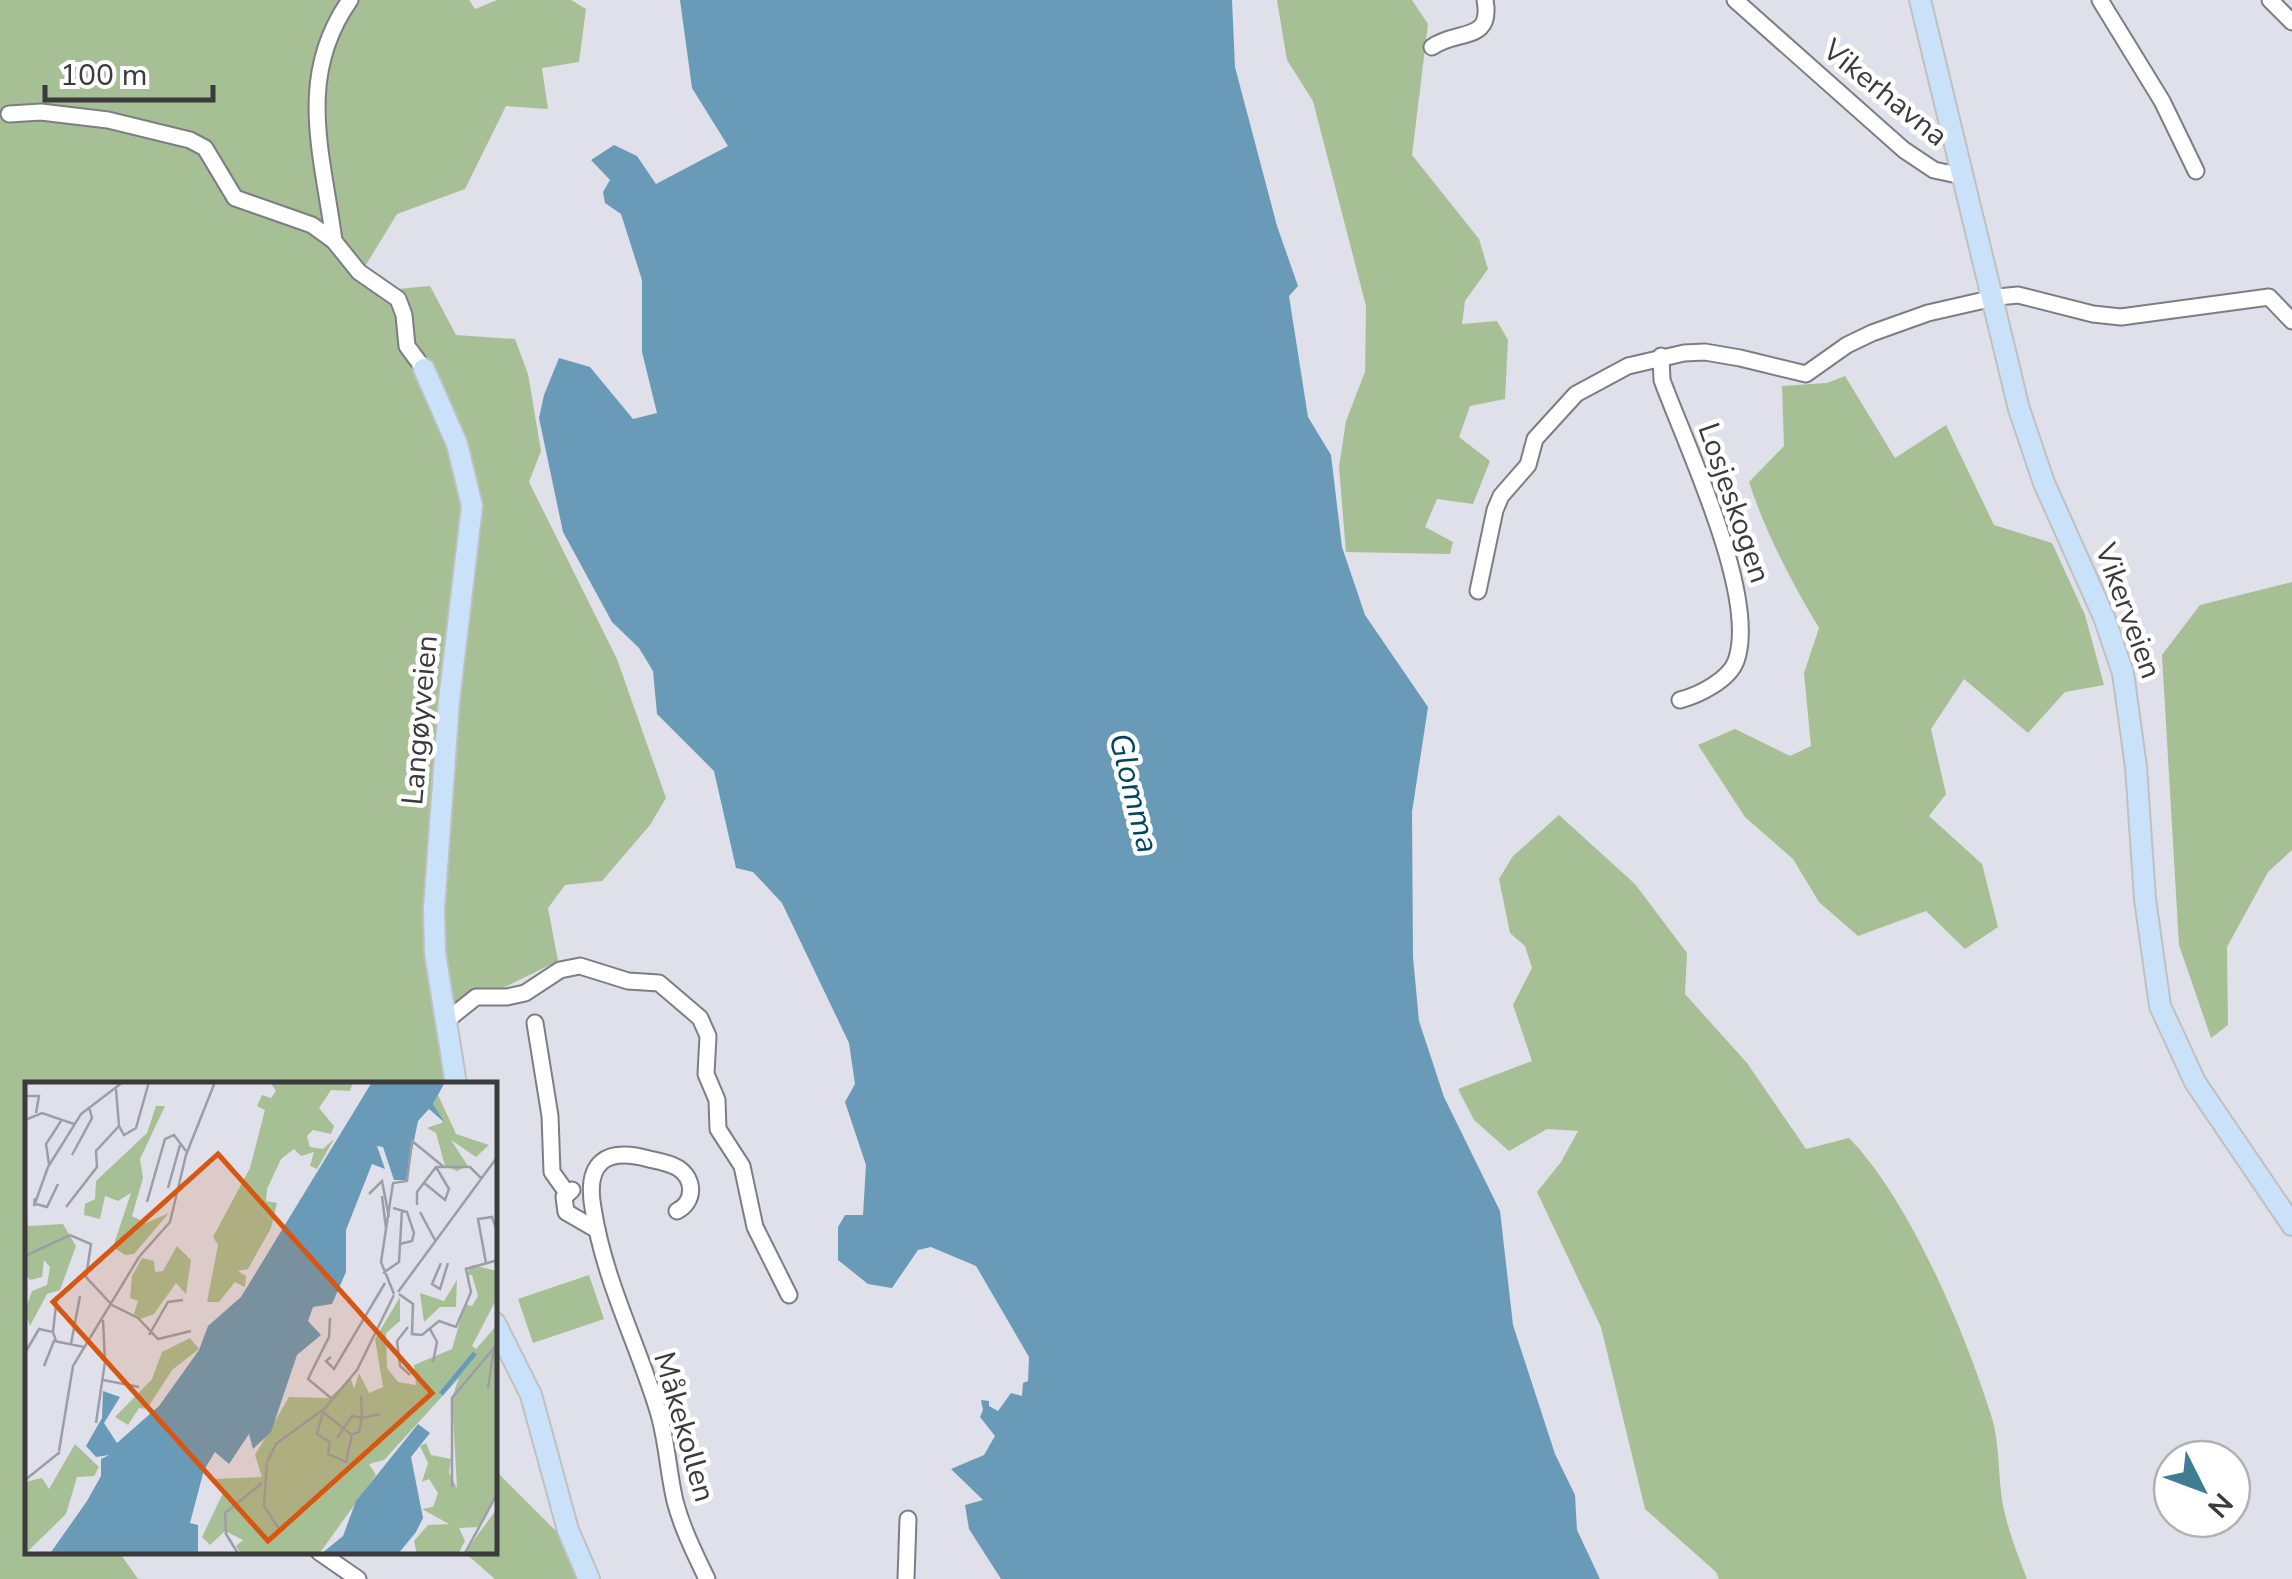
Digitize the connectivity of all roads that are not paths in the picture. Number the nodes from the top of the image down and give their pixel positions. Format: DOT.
graph roads {
  1 [pos="350,0"];
  2 [pos="1485,0"];
  3 [pos="1735,0"];
  4 [pos="1920,0"];
  5 [pos="2100,0"];
  6 [pos="2270,0"];
  7 [pos="2292,22"];
  8 [pos="1432,46"];
  9 [pos="10,114"];
  10 [pos="2196,171"];
  11 [pos="1962,176"];
  12 [pos="334,241"];
  13 [pos="1992,298"];
  14 [pos="2292,321"];
  15 [pos="1660,356"];
  16 [pos="424,369"];
  17 [pos="1478,592"];
  18 [pos="1680,700"];
  19 [pos="446,1021"];
  20 [pos="536,1022"];
  21 [pos="456,1082"];
  22 [pos="567,1192"];
  23 [pos="591,1193"];
  24 [pos="677,1211"];
  25 [pos="2292,1225"];
  26 [pos="597,1230"];
  27 [pos="789,1295"];
  28 [pos="498,1329"];
  29 [pos="908,1519"];
  30 [pos="322,1554"];
  31 [pos="358,1579"];
  32 [pos="590,1579"];
  33 [pos="707,1579"];
  34 [pos="906,1579"];
  1 -- 12 [label="street"];
  2 -- 8 [label="street"];
  3 -- 11 [label="street, Vikerhavna"];
  4 -- 11 [label="main road, Vikerveien"];
  5 -- 10 [label="street"];
  6 -- 7 [label="street"];
  9 -- 12 [label="street"];
  11 -- 13 [label="main road, Vikerveien"];
  12 -- 16 [label="street"];
  13 -- 14 [label="street"];
  13 -- 15 [label="street"];
  13 -- 25 [label="main road, Vikerveien"];
  15 -- 17 [label="street"];
  15 -- 18 [label="street, Losjeskogen"];
  16 -- 19 [label="main road, Langøyveien"];
  19 -- 21 [label="main road, Langøyveien"];
  19 -- 27 [label="street"];
  20 -- 22 [label="street"];
  22 -- 23 [label="street"];
  22 -- 26 [label="street"];
  23 -- 24 [label="street"];
  23 -- 26 [label="street, Måkekollen"];
  26 -- 33 [label="street, Måkekollen"];
  28 -- 32 [label="main road"];
  29 -- 34 [label="street"];
  30 -- 31 [label="street"];
}
